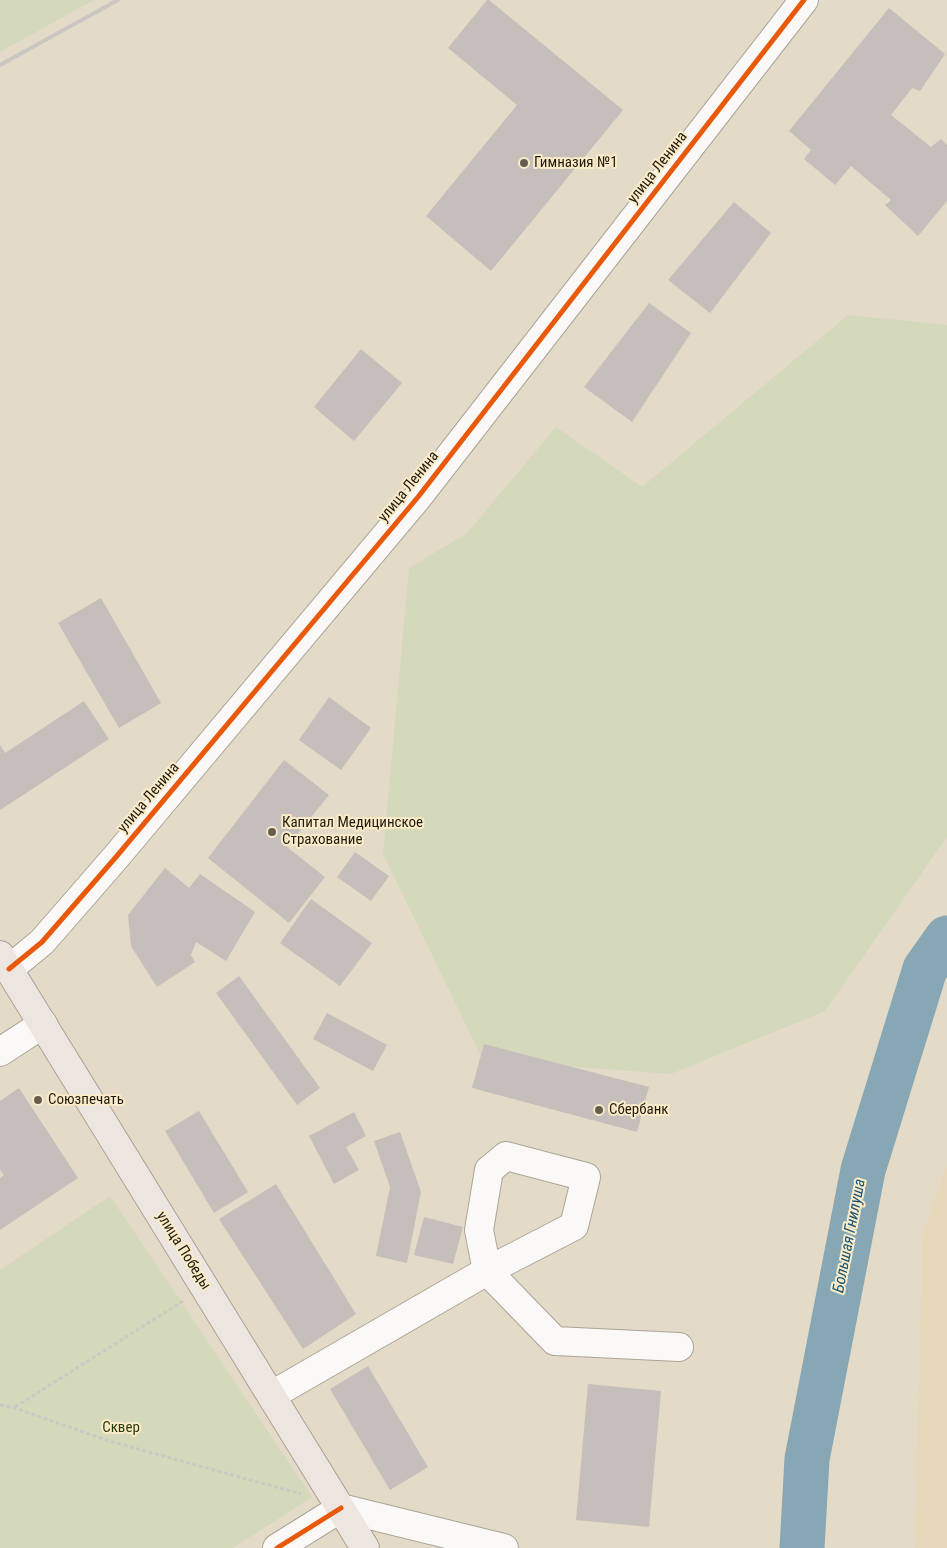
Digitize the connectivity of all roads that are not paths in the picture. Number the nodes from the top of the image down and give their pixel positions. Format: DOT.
graph roads {
  1 [pos="804,0"];
  2 [pos="4,962"];
  3 [pos="43,1024"];
  4 [pos="0,1052"];
  5 [pos="487,1271"];
  6 [pos="678,1347"];
  7 [pos="272,1396"];
  8 [pos="341,1508"];
  9 [pos="277,1548"];
  10 [pos="365,1548"];
  11 [pos="504,1548"];
  1 -- 2 [label="street, улица Ленина"];
  2 -- 3 [label="main road, улица Победы"];
  3 -- 4 [label="street"];
  3 -- 7 [label="main road, улица Победы"];
  5 -- 5 [label="street"];
  5 -- 6 [label="street"];
  5 -- 7 [label="street"];
  7 -- 8 [label="main road, улица Победы"];
  8 -- 9 [label="street"];
  8 -- 10 [label="main road, улица Победы"];
  8 -- 11 [label="street"];
}
